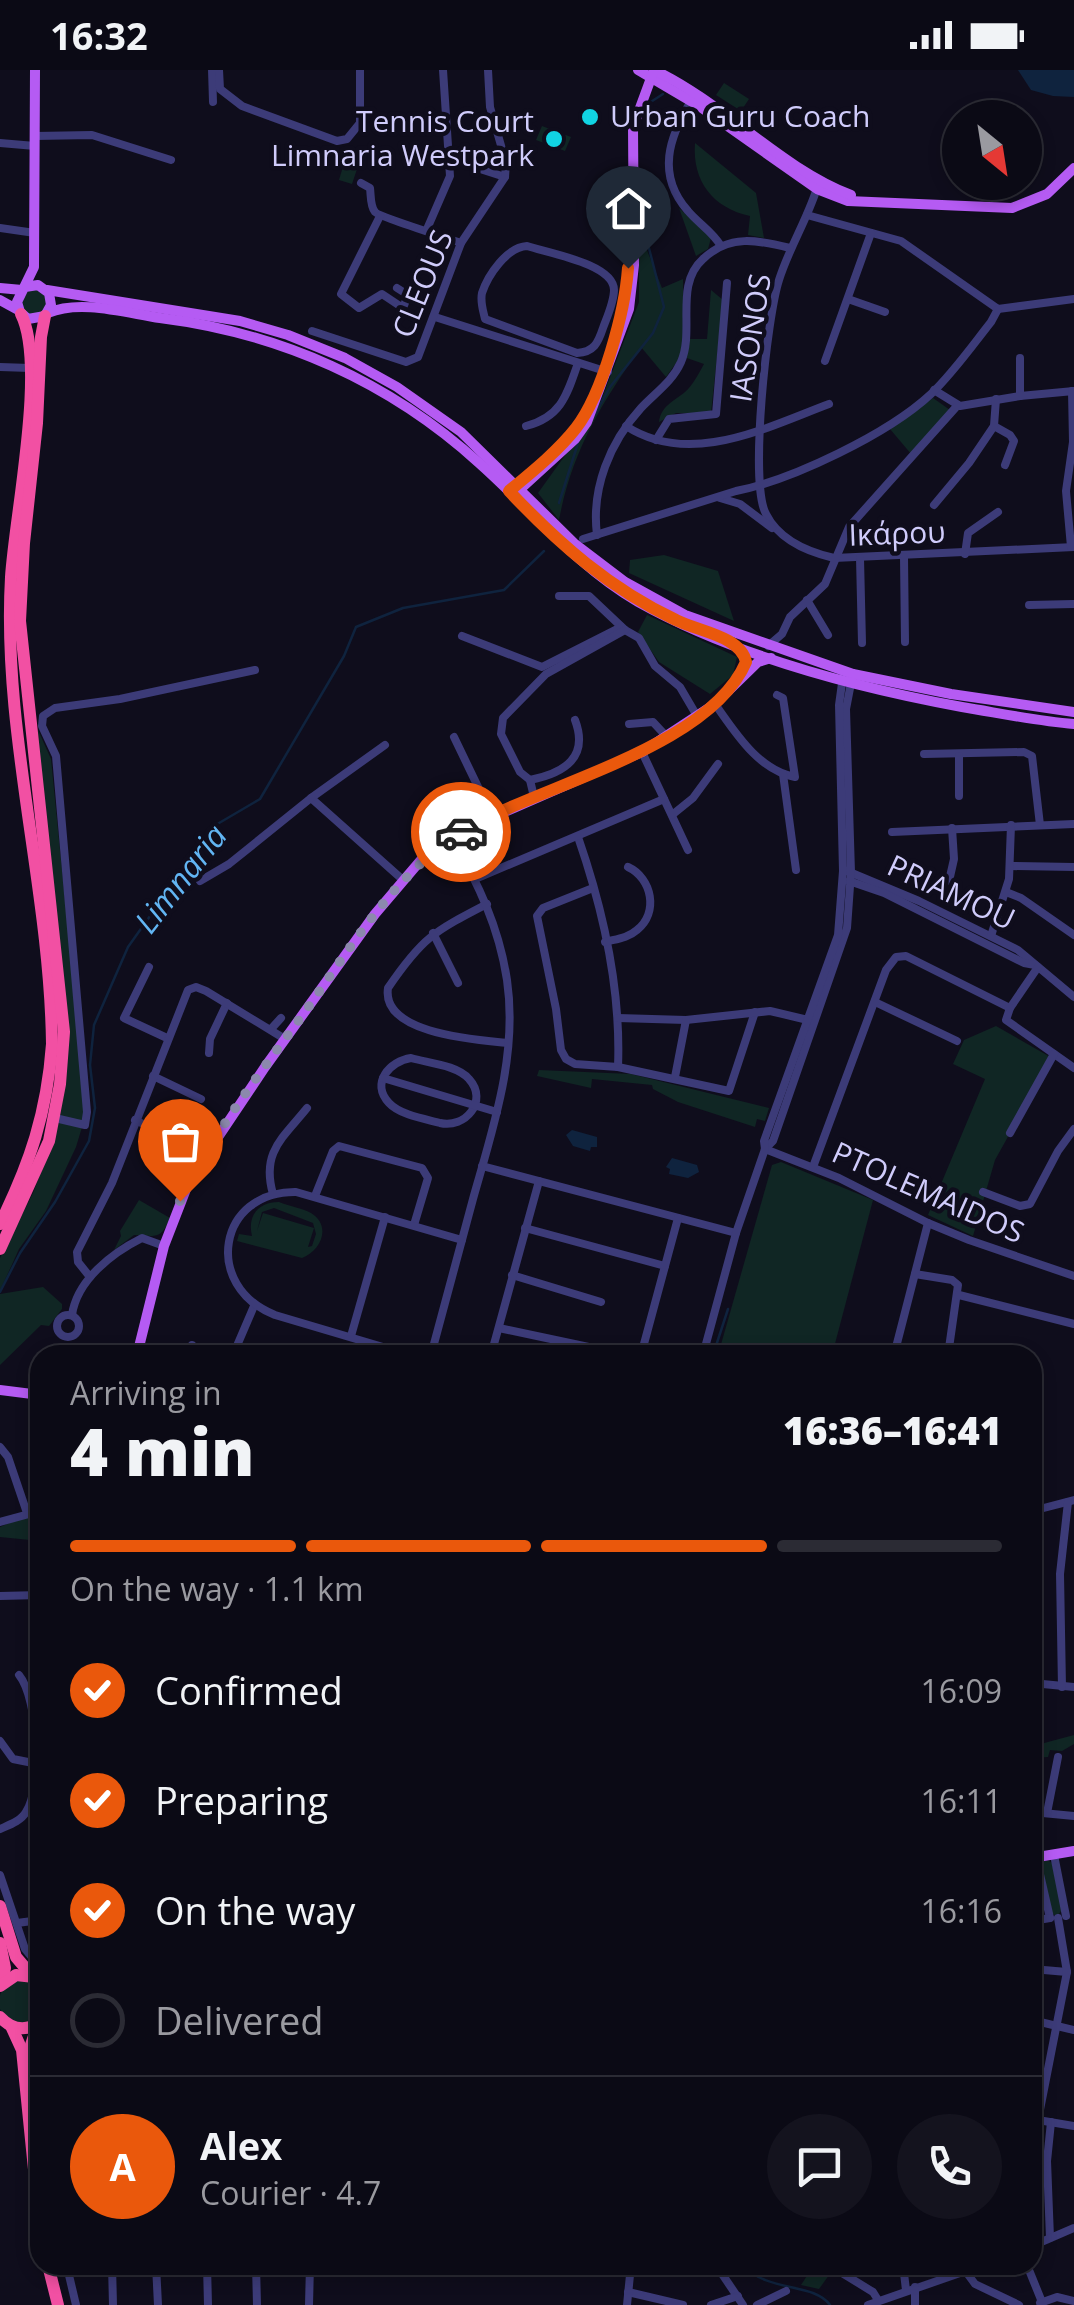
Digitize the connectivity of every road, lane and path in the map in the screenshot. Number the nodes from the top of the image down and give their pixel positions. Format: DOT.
graph roads {
  1 [pos="38,70"];
  2 [pos="215,70"];
  3 [pos="360,70"];
  4 [pos="443,70"];
  5 [pos="488,70"];
  6 [pos="648,72"];
  7 [pos="691,100"];
  8 [pos="213,102"];
  9 [pos="37,141"];
  10 [pos="0,144"];
  11 [pos="172,160"];
  12 [pos="449,160"];
  13 [pos="1074,168"];
  14 [pos="505,177"];
  15 [pos="361,183"];
  16 [pos="821,186"];
  17 [pos="807,215"];
  18 [pos="380,216"];
  19 [pos="0,228"];
  20 [pos="427,229"];
  21 [pos="34,233"];
  22 [pos="875,234"];
  23 [pos="461,243"];
  24 [pos="721,246"];
  25 [pos="790,248"];
  26 [pos="612,281"];
  27 [pos="627,282"];
  28 [pos="727,283"];
  29 [pos="0,288"];
  30 [pos="23,288"];
  31 [pos="397,288"];
  32 [pos="46,289"];
  33 [pos="848,299"];
  34 [pos="0,300"];
  35 [pos="1074,300"];
  36 [pos="998,309"];
  37 [pos="20,312"];
  38 [pos="885,312"];
  39 [pos="46,314"];
  40 [pos="435,317"];
  41 [pos="485,318"];
  42 [pos="312,331"];
  43 [pos="481,332"];
  44 [pos="562,353"];
  45 [pos="1020,358"];
  46 [pos="825,360"];
  47 [pos="578,364"];
  48 [pos="0,367"];
  49 [pos="31,368"];
  50 [pos="605,371"];
  51 [pos="934,390"];
  52 [pos="1073,391"];
  53 [pos="1020,396"];
  54 [pos="996,400"];
  55 [pos="830,404"];
  56 [pos="957,406"];
  57 [pos="526,426"];
  58 [pos="626,426"];
  59 [pos="994,426"];
  60 [pos="760,429"];
  61 [pos="656,440"];
  62 [pos="1005,465"];
  63 [pos="541,470"];
  64 [pos="761,482"];
  65 [pos="515,490"];
  66 [pos="718,497"];
  67 [pos="540,506"];
  68 [pos="934,506"];
  69 [pos="998,512"];
  70 [pos="780,533"];
  71 [pos="597,535"];
  72 [pos="583,539"];
  73 [pos="1073,547"];
  74 [pos="964,554"];
  75 [pos="904,557"];
  76 [pos="834,558"];
  77 [pos="860,558"];
  78 [pos="558,596"];
  79 [pos="807,600"];
  80 [pos="1074,604"];
  81 [pos="1029,605"];
  82 [pos="623,628"];
  83 [pos="782,634"];
  84 [pos="462,636"];
  85 [pos="828,636"];
  86 [pos="905,642"];
  87 [pos="862,643"];
  88 [pos="737,645"];
  89 [pos="770,652"];
  90 [pos="788,653"];
  91 [pos="565,660"];
  92 [pos="254,670"];
  93 [pos="847,678"];
  94 [pos="737,681"];
  95 [pos="777,694"];
  96 [pos="714,704"];
  97 [pos="1074,712"];
  98 [pos="697,716"];
  99 [pos="575,720"];
  100 [pos="629,724"];
  101 [pos="1074,724"];
  102 [pos="454,737"];
  103 [pos="667,737"];
  104 [pos="385,745"];
  105 [pos="642,752"];
  106 [pos="924,754"];
  107 [pos="958,756"];
  108 [pos="570,762"];
  109 [pos="718,764"];
  110 [pos="783,774"];
  111 [pos="579,778"];
  112 [pos="530,780"];
  113 [pos="959,796"];
  114 [pos="534,797"];
  115 [pos="311,798"];
  116 [pos="664,799"];
  117 [pos="672,815"];
  118 [pos="492,816"];
  119 [pos="1074,824"];
  120 [pos="1011,825"];
  121 [pos="1040,825"];
  122 [pos="952,828"];
  123 [pos="892,832"];
  124 [pos="578,837"];
  125 [pos="452,838"];
  126 [pos="688,850"];
  127 [pos="628,866"];
  128 [pos="1010,866"];
  129 [pos="1074,867"];
  130 [pos="796,870"];
  131 [pos="847,876"];
  132 [pos="475,879"];
  133 [pos="403,880"];
  134 [pos="949,880"];
  135 [pos="200,881"];
  136 [pos="593,888"];
  137 [pos="872,888"];
  138 [pos="1006,892"];
  139 [pos="850,898"];
  140 [pos="487,904"];
  141 [pos="433,933"];
  142 [pos="1074,935"];
  143 [pos="990,936"];
  144 [pos="605,942"];
  145 [pos="1036,966"];
  146 [pos="149,967"];
  147 [pos="458,983"];
  148 [pos="1074,997"];
  149 [pos="875,1002"];
  150 [pos="227,1003"];
  151 [pos="1010,1008"];
  152 [pos="755,1012"];
  153 [pos="281,1018"];
  154 [pos="618,1018"];
  155 [pos="686,1020"];
  156 [pos="812,1021"];
  157 [pos="271,1030"];
  158 [pos="167,1038"];
  159 [pos="285,1038"];
  160 [pos="957,1040"];
  161 [pos="508,1043"];
  162 [pos="209,1053"];
  163 [pos="1054,1054"];
  164 [pos="618,1067"];
  165 [pos="1074,1068"];
  166 [pos="153,1076"];
  167 [pos="383,1078"];
  168 [pos="675,1078"];
  169 [pos="200,1100"];
  170 [pos="476,1104"];
  171 [pos="307,1108"];
  172 [pos="497,1112"];
  173 [pos="56,1118"];
  174 [pos="135,1120"];
  175 [pos="1074,1129"];
  176 [pos="1010,1132"];
  177 [pos="765,1148"];
  178 [pos="205,1154"];
  179 [pos="482,1166"];
  180 [pos="813,1167"];
  181 [pos="539,1181"];
  182 [pos="982,1192"];
  183 [pos="273,1194"];
  184 [pos="315,1196"];
  185 [pos="385,1218"];
  186 [pos="678,1218"];
  187 [pos="928,1223"];
  188 [pos="0,1224"];
  189 [pos="414,1225"];
  190 [pos="525,1228"];
  191 [pos="736,1233"];
  192 [pos="462,1240"];
  193 [pos="164,1246"];
  194 [pos="0,1249"];
  195 [pos="1074,1263"];
  196 [pos="666,1266"];
  197 [pos="512,1274"];
  198 [pos="915,1274"];
  199 [pos="1072,1275"];
  200 [pos="90,1277"];
  201 [pos="959,1295"];
  202 [pos="601,1302"];
  203 [pos="254,1306"];
  204 [pos="72,1315"];
  205 [pos="1074,1324"];
  206 [pos="499,1328"];
  207 [pos="351,1336"];
  208 [pos="569,1343"];
  209 [pos="378,1344"];
  210 [pos="142,1345"];
  211 [pos="238,1345"];
  212 [pos="381,1345"];
  213 [pos="434,1345"];
  214 [pos="495,1345"];
  215 [pos="579,1345"];
  216 [pos="644,1345"];
  217 [pos="706,1345"];
  218 [pos="897,1345"];
  219 [pos="950,1345"];
  220 [pos="0,1387"];
  221 [pos="30,1391"];
  222 [pos="0,1447"];
  223 [pos="1071,1501"];
  224 [pos="1042,1508"];
  225 [pos="27,1512"];
  226 [pos="30,1512"];
  227 [pos="0,1522"];
  228 [pos="1071,1525"];
  229 [pos="30,1595"];
  230 [pos="0,1596"];
  231 [pos="1074,1638"];
  232 [pos="1060,1639"];
  233 [pos="19,1675"];
  234 [pos="1042,1684"];
  235 [pos="1062,1687"];
  236 [pos="1074,1688"];
  237 [pos="30,1705"];
  238 [pos="0,1740"];
  239 [pos="1058,1757"];
  240 [pos="30,1762"];
  241 [pos="30,1802"];
  242 [pos="1042,1813"];
  243 [pos="1047,1813"];
  244 [pos="1074,1816"];
  245 [pos="0,1829"];
  246 [pos="1074,1851"];
  247 [pos="1054,1855"];
  248 [pos="1042,1856"];
  249 [pos="0,1874"];
  250 [pos="1042,1874"];
  251 [pos="0,1906"];
  252 [pos="1062,1917"];
  253 [pos="30,1921"];
  254 [pos="17,1923"];
  255 [pos="0,1943"];
  256 [pos="30,1958"];
  257 [pos="30,1968"];
  258 [pos="1042,1970"];
  259 [pos="1068,1972"];
  260 [pos="30,1975"];
  261 [pos="0,1986"];
  262 [pos="1042,2022"];
  263 [pos="5,2023"];
  264 [pos="1058,2026"];
  265 [pos="30,2027"];
  266 [pos="1074,2030"];
  267 [pos="1042,2091"];
  268 [pos="1042,2121"];
  269 [pos="1051,2122"];
  270 [pos="1074,2126"];
  271 [pos="30,2130"];
  272 [pos="1074,2228"];
  273 [pos="1050,2238"];
  274 [pos="1042,2242"];
  275 [pos="50,2275"];
  276 [pos="65,2275"];
  277 [pos="67,2275"];
  278 [pos="112,2275"];
  279 [pos="156,2275"];
  280 [pos="207,2275"];
  281 [pos="256,2275"];
  282 [pos="310,2275"];
  283 [pos="630,2275"];
  284 [pos="723,2275"];
  285 [pos="845,2275"];
  286 [pos="906,2275"];
  287 [pos="944,2275"];
  288 [pos="967,2275"];
  289 [pos="1030,2275"];
  290 [pos="910,2288"];
  291 [pos="628,2292"];
  292 [pos="786,2292"];
  293 [pos="738,2296"];
  294 [pos="878,2300"];
  295 [pos="1074,2301"];
  296 [pos="1040,2304"];
  297 [pos="58,2305"];
  298 [pos="66,2305"];
  299 [pos="76,2305"];
  300 [pos="113,2305"];
  301 [pos="158,2305"];
  302 [pos="208,2305"];
  303 [pos="257,2305"];
  304 [pos="309,2305"];
  305 [pos="627,2305"];
  306 [pos="683,2305"];
  307 [pos="711,2305"];
  308 [pos="743,2305"];
  309 [pos="757,2305"];
  310 [pos="868,2305"];
  311 [pos="915,2305"];
  312 [pos="1018,2305"];
  1 -- 9 [label="main road"];
  2 -- 3 [label="street"];
  2 -- 8 [label="street"];
  4 -- 12 [label="street"];
  5 -- 14 [label="street"];
  6 -- 7 [label="main road"];
  6 -- 16 [label="main road"];
  6 -- 27 [label="main road"];
  6 -- 50 [label="main road"];
  7 -- 16 [label="main road"];
  7 -- 24 [label="street"];
  9 -- 10 [label="street"];
  9 -- 11 [label="street"];
  9 -- 21 [label="main road"];
  9 -- 32 [label="main road"];
  12 -- 14 [label="street"];
  12 -- 20 [label="street"];
  13 -- 16 [label="main road"];
  14 -- 23 [label="street, CLEOUS"];
  15 -- 18 [label="street"];
  16 -- 17 [label="street, IASONOS"];
  17 -- 22 [label="street"];
  17 -- 25 [label="street, IASONOS"];
  18 -- 20 [label="street"];
  18 -- 31 [label="street"];
  19 -- 21 [label="street"];
  20 -- 23 [label="street"];
  21 -- 30 [label="main road"];
  22 -- 33 [label="street"];
  22 -- 36 [label="street"];
  23 -- 40 [label="street, CLEOUS"];
  24 -- 25 [label="street"];
  24 -- 58 [label="street"];
  25 -- 60 [label="street, IASONOS"];
  26 -- 27 [label="street"];
  26 -- 41 [label="street"];
  26 -- 44 [label="street"];
  27 -- 50 [label="main road"];
  28 -- 61 [label="street"];
  29 -- 30 [label="main road"];
  30 -- 32 [label="main road"];
  30 -- 37 [label="main road"];
  32 -- 39 [label="main road"];
  32 -- 65 [label="main road"];
  33 -- 38 [label="street"];
  33 -- 46 [label="street"];
  34 -- 37 [label="main road"];
  35 -- 36 [label="street"];
  36 -- 51 [label="street"];
  37 -- 39 [label="main road"];
  37 -- 49 [label="highway"];
  39 -- 65 [label="main road"];
  39 -- 173 [label="highway"];
  40 -- 42 [label="street, CLEOUS"];
  40 -- 43 [label="street"];
  41 -- 43 [label="street"];
  41 -- 44 [label="street"];
  43 -- 44 [label="street"];
  44 -- 47 [label="street"];
  45 -- 53 [label="street"];
  47 -- 50 [label="street"];
  47 -- 57 [label="street"];
  48 -- 49 [label="street"];
  49 -- 188 [label="highway"];
  50 -- 63 [label="main road"];
  50 -- 65 [label="main road"];
  51 -- 56 [label="street"];
  51 -- 64 [label="street"];
  52 -- 53 [label="street"];
  52 -- 73 [label="street"];
  53 -- 54 [label="street"];
  54 -- 56 [label="street"];
  54 -- 59 [label="street"];
  55 -- 60 [label="street"];
  56 -- 76 [label="street"];
  58 -- 61 [label="street"];
  58 -- 71 [label="street"];
  59 -- 62 [label="street"];
  59 -- 68 [label="street"];
  60 -- 61 [label="street"];
  60 -- 64 [label="street, IASONOS"];
  63 -- 65 [label="main road"];
  63 -- 67 [label="main road"];
  64 -- 66 [label="street"];
  64 -- 70 [label="street"];
  65 -- 67 [label="main road"];
  65 -- 88 [label="main road"];
  66 -- 70 [label="street, Ικάρου"];
  66 -- 71 [label="street"];
  67 -- 89 [label="main road"];
  69 -- 74 [label="street"];
  70 -- 76 [label="street, Ικάρου"];
  71 -- 72 [label="street"];
  73 -- 74 [label="street, Ικάρου"];
  74 -- 75 [label="street, Ικάρου"];
  75 -- 77 [label="street, Ικάρου"];
  75 -- 86 [label="street"];
  76 -- 77 [label="street, Ικάρου"];
  76 -- 79 [label="street"];
  77 -- 87 [label="street"];
  78 -- 82 [label="street"];
  79 -- 83 [label="street"];
  79 -- 85 [label="street"];
  80 -- 81 [label="street"];
  82 -- 91 [label="street"];
  82 -- 98 [label="street"];
  83 -- 89 [label="street"];
  83 -- 90 [label="street"];
  84 -- 91 [label="street"];
  88 -- 89 [label="main road"];
  88 -- 94 [label="main road"];
  89 -- 90 [label="main road"];
  89 -- 93 [label="main road"];
  89 -- 94 [label="main road"];
  90 -- 93 [label="main road"];
  91 -- 112 [label="street"];
  92 -- 173 [label="street"];
  93 -- 97 [label="main road"];
  93 -- 101 [label="main road"];
  93 -- 131 [label="street"];
  94 -- 96 [label="main road"];
  95 -- 110 [label="street"];
  96 -- 98 [label="main road"];
  96 -- 110 [label="street"];
  98 -- 103 [label="main road"];
  99 -- 108 [label="street"];
  100 -- 103 [label="street"];
  102 -- 118 [label="street"];
  103 -- 105 [label="main road"];
  104 -- 115 [label="street"];
  105 -- 111 [label="main road"];
  105 -- 116 [label="street"];
  106 -- 107 [label="street"];
  107 -- 113 [label="street"];
  107 -- 121 [label="street"];
  108 -- 111 [label="street"];
  108 -- 112 [label="street"];
  109 -- 117 [label="street"];
  110 -- 130 [label="street"];
  111 -- 114 [label="main road"];
  112 -- 114 [label="street"];
  114 -- 118 [label="main road"];
  115 -- 133 [label="street"];
  115 -- 135 [label="street"];
  116 -- 117 [label="street"];
  116 -- 124 [label="street"];
  117 -- 126 [label="street"];
  118 -- 125 [label="main road"];
  119 -- 121 [label="street"];
  120 -- 121 [label="street"];
  120 -- 122 [label="street"];
  120 -- 128 [label="street"];
  122 -- 123 [label="street"];
  122 -- 134 [label="street"];
  124 -- 132 [label="street"];
  124 -- 136 [label="street"];
  125 -- 132 [label="street"];
  125 -- 133 [label="main road"];
  127 -- 144 [label="street"];
  128 -- 129 [label="street"];
  128 -- 138 [label="street"];
  131 -- 137 [label="street, PRIAMOU"];
  131 -- 139 [label="street"];
  131 -- 143 [label="street, PRIAMOU"];
  131 -- 156 [label="street"];
  132 -- 140 [label="street"];
  133 -- 159 [label="main road"];
  136 -- 144 [label="street"];
  136 -- 164 [label="street"];
  137 -- 139 [label="street"];
  137 -- 145 [label="street, PRIAMOU"];
  138 -- 142 [label="street"];
  138 -- 143 [label="street"];
  139 -- 156 [label="street"];
  140 -- 141 [label="street"];
  140 -- 161 [label="street"];
  141 -- 147 [label="street"];
  141 -- 161 [label="street"];
  143 -- 145 [label="street, PRIAMOU"];
  144 -- 154 [label="street"];
  145 -- 148 [label="street, PRIAMOU"];
  145 -- 151 [label="street"];
  146 -- 158 [label="street"];
  149 -- 151 [label="street"];
  149 -- 160 [label="street"];
  149 -- 180 [label="street"];
  150 -- 157 [label="street"];
  150 -- 158 [label="street"];
  150 -- 162 [label="street"];
  151 -- 163 [label="street"];
  152 -- 155 [label="street"];
  152 -- 156 [label="street"];
  152 -- 168 [label="street"];
  153 -- 157 [label="street"];
  154 -- 155 [label="street"];
  154 -- 164 [label="street"];
  155 -- 168 [label="street"];
  156 -- 177 [label="street"];
  157 -- 159 [label="street"];
  158 -- 166 [label="street"];
  159 -- 178 [label="main road"];
  161 -- 172 [label="street"];
  163 -- 165 [label="street"];
  163 -- 176 [label="street"];
  164 -- 168 [label="street"];
  166 -- 169 [label="street"];
  166 -- 174 [label="street"];
  167 -- 170 [label="street"];
  167 -- 170 [label="street"];
  167 -- 170 [label="street"];
  170 -- 172 [label="street"];
  171 -- 183 [label="street"];
  172 -- 179 [label="street"];
  173 -- 194 [label="highway"];
  174 -- 178 [label="street"];
  174 -- 200 [label="street"];
  175 -- 182 [label="street"];
  177 -- 180 [label="street, PTOLEMAIDOS"];
  177 -- 191 [label="street"];
  178 -- 193 [label="main road"];
  179 -- 181 [label="street"];
  179 -- 192 [label="street"];
  180 -- 187 [label="street, PTOLEMAIDOS"];
  181 -- 186 [label="street"];
  181 -- 190 [label="street"];
  183 -- 184 [label="street"];
  183 -- 203 [label="street"];
  184 -- 185 [label="street"];
  184 -- 189 [label="street"];
  185 -- 189 [label="street"];
  185 -- 207 [label="street"];
  186 -- 191 [label="street"];
  186 -- 196 [label="street"];
  187 -- 198 [label="street"];
  187 -- 199 [label="street, PTOLEMAIDOS"];
  189 -- 192 [label="street"];
  190 -- 196 [label="street"];
  190 -- 197 [label="street"];
  191 -- 217 [label="street"];
  192 -- 213 [label="street"];
  193 -- 200 [label="street"];
  193 -- 210 [label="main road"];
  195 -- 199 [label="street"];
  196 -- 216 [label="street"];
  197 -- 202 [label="street"];
  197 -- 206 [label="street"];
  198 -- 201 [label="street"];
  198 -- 218 [label="street"];
  200 -- 204 [label="street"];
  201 -- 205 [label="street"];
  201 -- 219 [label="street"];
  203 -- 207 [label="street"];
  203 -- 211 [label="street"];
  206 -- 208 [label="street"];
  206 -- 214 [label="street"];
  207 -- 209 [label="street"];
  208 -- 215 [label="street"];
  209 -- 212 [label="street"];
  220 -- 221 [label="main road"];
  222 -- 225 [label="street"];
  223 -- 224 [label="street"];
  223 -- 228 [label="street"];
  225 -- 226 [label="street"];
  225 -- 227 [label="street"];
  228 -- 232 [label="street"];
  229 -- 230 [label="street"];
  231 -- 232 [label="street"];
  232 -- 235 [label="street"];
  233 -- 237 [label="street"];
  234 -- 235 [label="street"];
  235 -- 236 [label="street"];
  238 -- 240 [label="street"];
  239 -- 243 [label="street"];
  241 -- 245 [label="street"];
  242 -- 243 [label="street"];
  243 -- 244 [label="street"];
  246 -- 247 [label="main road"];
  247 -- 248 [label="main road"];
  247 -- 252 [label="street"];
  249 -- 254 [label="street"];
  250 -- 252 [label="street"];
  251 -- 257 [label="highway"];
  252 -- 259 [label="street"];
  253 -- 254 [label="street"];
  254 -- 256 [label="street"];
  255 -- 261 [label="highway"];
  258 -- 259 [label="street"];
  259 -- 264 [label="street"];
  260 -- 261 [label="highway"];
  262 -- 264 [label="street"];
  263 -- 265 [label="highway"];
  263 -- 271 [label="highway"];
  264 -- 266 [label="street"];
  264 -- 267 [label="street"];
  268 -- 269 [label="street"];
  269 -- 270 [label="street"];
  269 -- 273 [label="street"];
  272 -- 273 [label="street"];
  273 -- 274 [label="street"];
  275 -- 297 [label="highway"];
  276 -- 298 [label="highway"];
  277 -- 299 [label="street"];
  278 -- 300 [label="street"];
  279 -- 301 [label="street"];
  280 -- 302 [label="street"];
  281 -- 303 [label="street"];
  282 -- 304 [label="street"];
  283 -- 291 [label="street"];
  284 -- 293 [label="street"];
  285 -- 294 [label="street"];
  286 -- 290 [label="street"];
  287 -- 290 [label="street"];
  288 -- 312 [label="street"];
  289 -- 296 [label="street"];
  290 -- 294 [label="street"];
  290 -- 311 [label="street"];
  291 -- 305 [label="street"];
  291 -- 306 [label="street"];
  292 -- 309 [label="street"];
  293 -- 307 [label="street"];
  293 -- 308 [label="street"];
  294 -- 310 [label="street"];
  295 -- 296 [label="street"];
}
